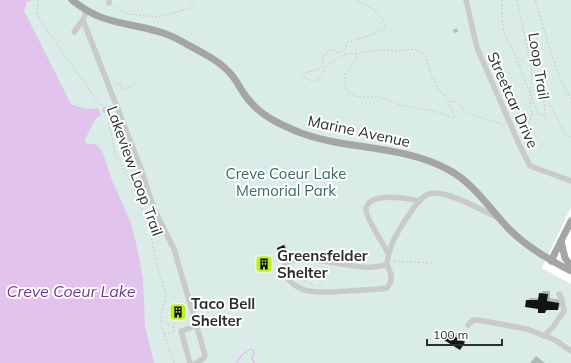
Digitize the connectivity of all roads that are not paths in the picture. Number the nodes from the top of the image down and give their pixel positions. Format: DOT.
graph roads {
  1 [pos="72,0"];
  2 [pos="466,0"];
  3 [pos="87,10"];
  4 [pos="83,20"];
  5 [pos="74,32"];
  6 [pos="116,107"];
  7 [pos="106,110"];
  8 [pos="571,181"];
  9 [pos="420,200"];
  10 [pos="500,219"];
  11 [pos="571,221"];
  12 [pos="561,241"];
  13 [pos="388,253"];
  14 [pos="551,261"];
  15 [pos="387,262"];
  16 [pos="571,266"];
  17 [pos="571,271"];
  18 [pos="559,294"];
  19 [pos="195,324"];
  20 [pos="468,325"];
  21 [pos="544,336"];
  22 [pos="571,351"];
  23 [pos="190,363"];
  24 [pos="196,363"];
  1 -- 3 [label="main road, Marine Avenue"];
  2 -- 8 [label="street, Streetcar Drive"];
  3 -- 4 [label="street"];
  3 -- 10 [label="main road, Marine Avenue"];
  4 -- 5 [label="street"];
  4 -- 6 [label="street"];
  6 -- 7 [label="street"];
  6 -- 19 [label="street"];
  9 -- 10 [label="street"];
  9 -- 13 [label="street"];
  9 -- 13 [label="street"];
  10 -- 14 [label="main road, Marine Avenue"];
  11 -- 12 [label="main road"];
  12 -- 14 [label="main road"];
  12 -- 16 [label="main road"];
  13 -- 15 [label="street"];
  14 -- 17 [label="main road, Marine Avenue"];
  15 -- 15 [label="street"];
  18 -- 21 [label="street"];
  19 -- 23 [label="street"];
  19 -- 24 [label="street"];
  20 -- 21 [label="street"];
  21 -- 22 [label="street"];
}
